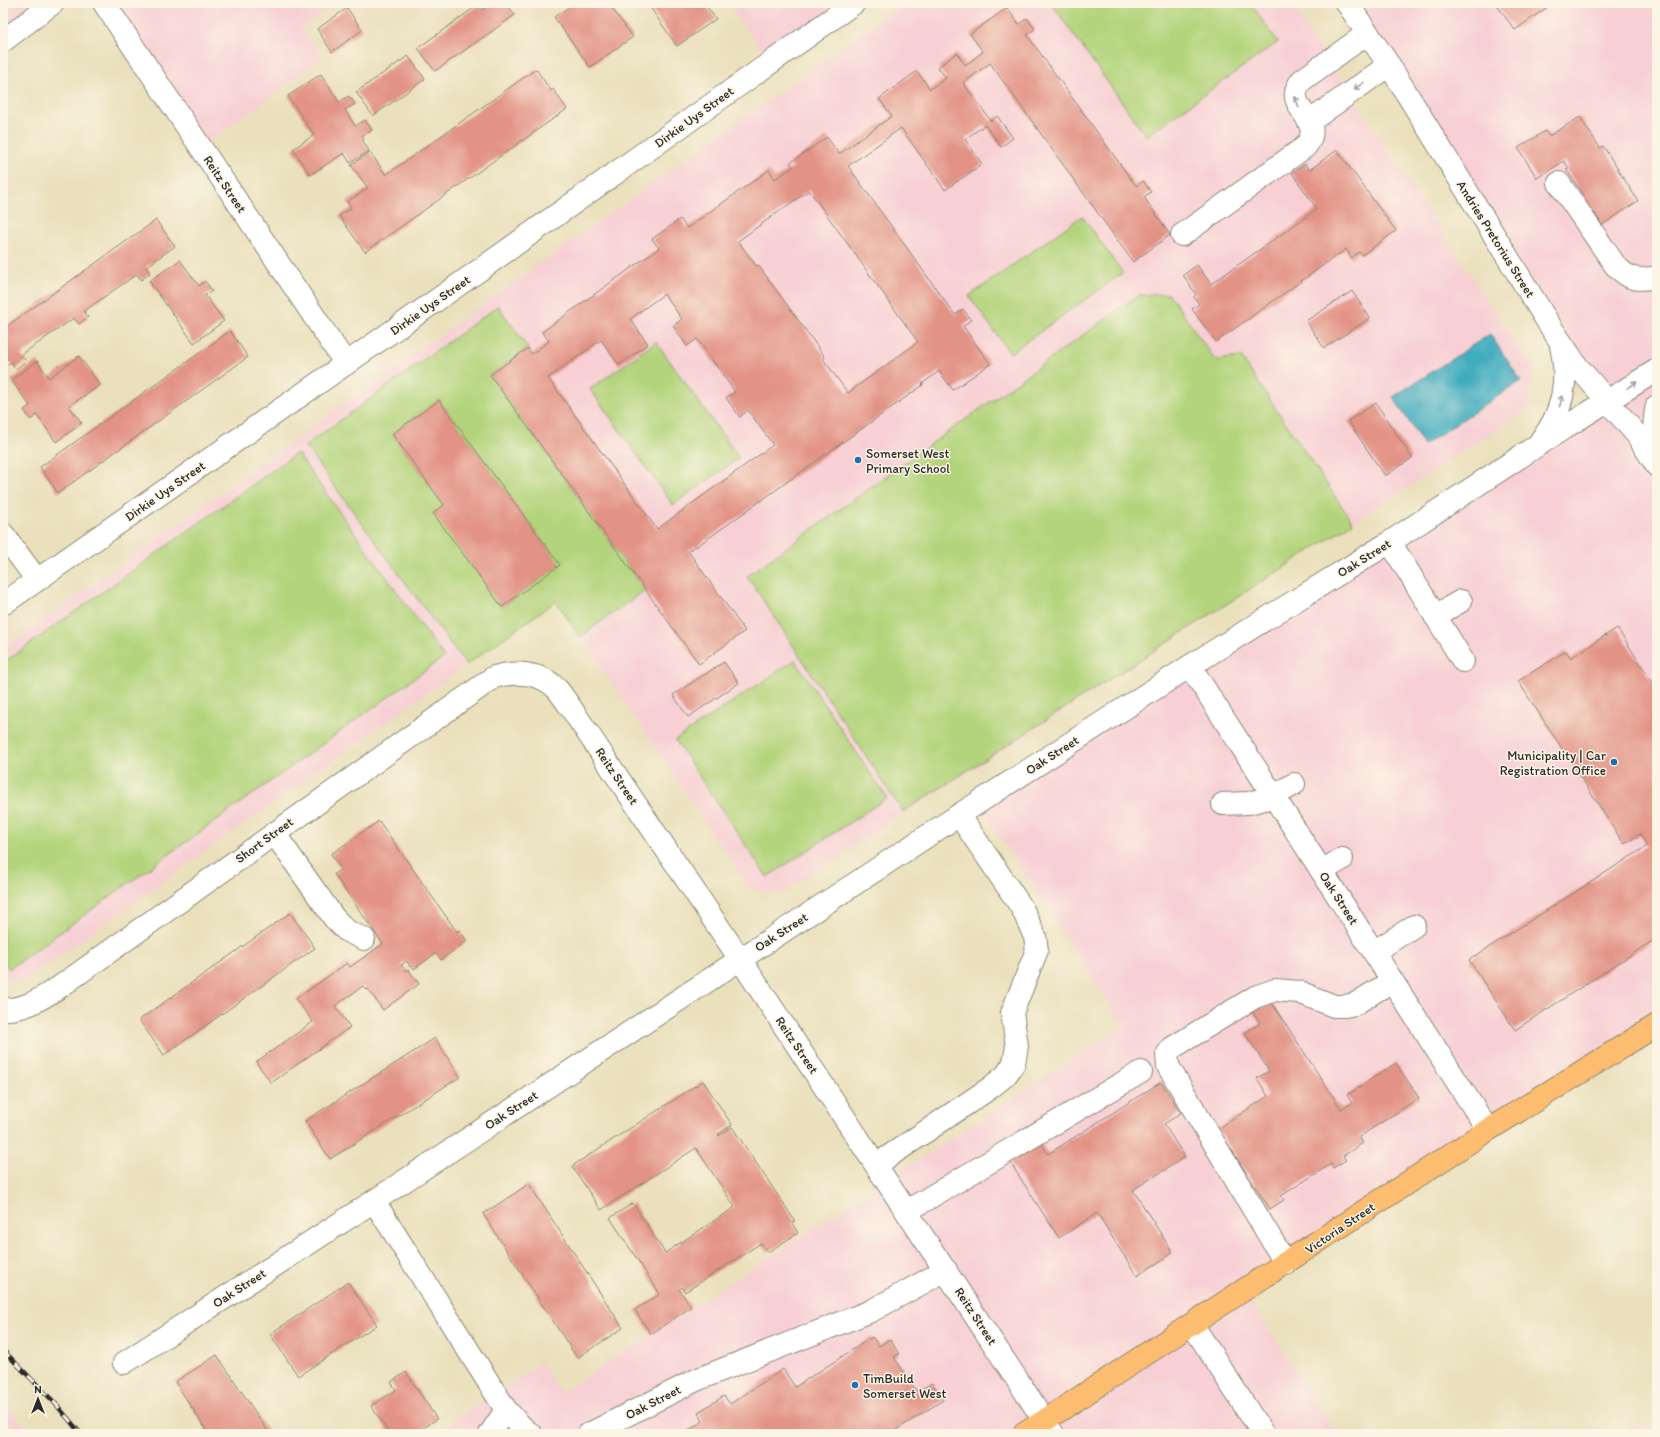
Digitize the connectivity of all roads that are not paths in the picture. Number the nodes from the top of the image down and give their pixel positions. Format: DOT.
graph roads {
  1 [pos="53,3"];
  2 [pos="104,3"];
  3 [pos="854,3"];
  4 [pos="1347,3"];
  5 [pos="1368,33"];
  6 [pos="3,41"];
  7 [pos="1389,65"];
  8 [pos="1309,122"];
  9 [pos="1559,183"];
  10 [pos="1182,235"];
  11 [pos="1657,277"];
  12 [pos="1559,339"];
  13 [pos="346,364"];
  14 [pos="1657,370"];
  15 [pos="1607,401"];
  16 [pos="1657,406"];
  17 [pos="1535,447"];
  18 [pos="1657,454"];
  19 [pos="1657,466"];
  20 [pos="3,534"];
  21 [pos="1390,542"];
  22 [pos="37,580"];
  23 [pos="1461,601"];
  24 [pos="3,604"];
  25 [pos="1435,616"];
  26 [pos="1463,661"];
  27 [pos="1190,666"];
  28 [pos="525,673"];
  29 [pos="1294,784"];
  30 [pos="1273,797"];
  31 [pos="1222,804"];
  32 [pos="959,815"];
  33 [pos="274,833"];
  34 [pos="1342,859"];
  35 [pos="1322,871"];
  36 [pos="1414,926"];
  37 [pos="364,939"];
  38 [pos="1374,952"];
  39 [pos="740,959"];
  40 [pos="1392,981"];
  41 [pos="3,1009"];
  42 [pos="1657,1025"];
  43 [pos="1142,1072"];
  44 [pos="1488,1130"];
  45 [pos="876,1165"];
  46 [pos="374,1201"];
  47 [pos="907,1211"];
  48 [pos="1286,1264"];
  49 [pos="946,1270"];
  50 [pos="1192,1324"];
  51 [pos="124,1363"];
  52 [pos="506,1410"];
  53 [pos="1049,1427"];
  54 [pos="490,1434"];
  55 [pos="531,1434"];
  56 [pos="589,1434"];
  57 [pos="1024,1434"];
  58 [pos="1263,1434"];
  1 -- 6 [label="street"];
  2 -- 13 [label="street, Reitz Street"];
  3 -- 13 [label="street, Dirkie Uys Street"];
  4 -- 5 [label="street, Andries Pretorius Street"];
  5 -- 7 [label="street, Andries Pretorius Street"];
  8 -- 5 [label="street, one-way"];
  7 -- 8 [label="street, one-way"];
  7 -- 12 [label="street, Andries Pretorius Street"];
  8 -- 10 [label="street"];
  9 -- 11 [label="street"];
  12 -- 15 [label="street, Andries Pretorius Street"];
  17 -- 12 [label="street, Oak Street, one-way"];
  13 -- 22 [label="street, Dirkie Uys Street"];
  15 -- 14 [label="street, Oak Street, one-way"];
  15 -- 17 [label="street, Oak Street"];
  15 -- 19 [label="street, Andries Pretorius Street"];
  16 -- 18 [label="street"];
  17 -- 21 [label="street, Oak Street"];
  20 -- 22 [label="street"];
  21 -- 25 [label="street"];
  21 -- 27 [label="street, Oak Street"];
  22 -- 24 [label="street, Dirkie Uys Street"];
  23 -- 25 [label="street"];
  25 -- 26 [label="street"];
  27 -- 30 [label="street, Oak Street"];
  27 -- 32 [label="street, Oak Street"];
  28 -- 33 [label="street, Short Street"];
  28 -- 39 [label="street, Reitz Street"];
  29 -- 30 [label="street"];
  30 -- 31 [label="street"];
  30 -- 35 [label="street, Oak Street"];
  32 -- 39 [label="street, Oak Street"];
  32 -- 45 [label="street"];
  33 -- 37 [label="street"];
  33 -- 41 [label="street, Short Street"];
  34 -- 35 [label="street"];
  35 -- 38 [label="street, Oak Street"];
  36 -- 38 [label="street"];
  38 -- 40 [label="street, Oak Street"];
  39 -- 45 [label="street, Reitz Street"];
  39 -- 46 [label="street, Oak Street"];
  40 -- 44 [label="street, Oak Street"];
  40 -- 48 [label="street"];
  42 -- 44 [label="main road, Victoria Street"];
  43 -- 47 [label="street"];
  44 -- 48 [label="main road, Victoria Street"];
  45 -- 47 [label="street, Reitz Street"];
  46 -- 51 [label="street, Oak Street"];
  46 -- 52 [label="street"];
  47 -- 49 [label="street, Reitz Street"];
  48 -- 50 [label="main road, Victoria Street"];
  49 -- 53 [label="street, Reitz Street"];
  49 -- 56 [label="street, Oak Street"];
  50 -- 53 [label="main road, Victoria Street"];
  50 -- 58 [label="street"];
  52 -- 54 [label="street"];
  52 -- 55 [label="street"];
  53 -- 57 [label="main road, Victoria Street"];
}
